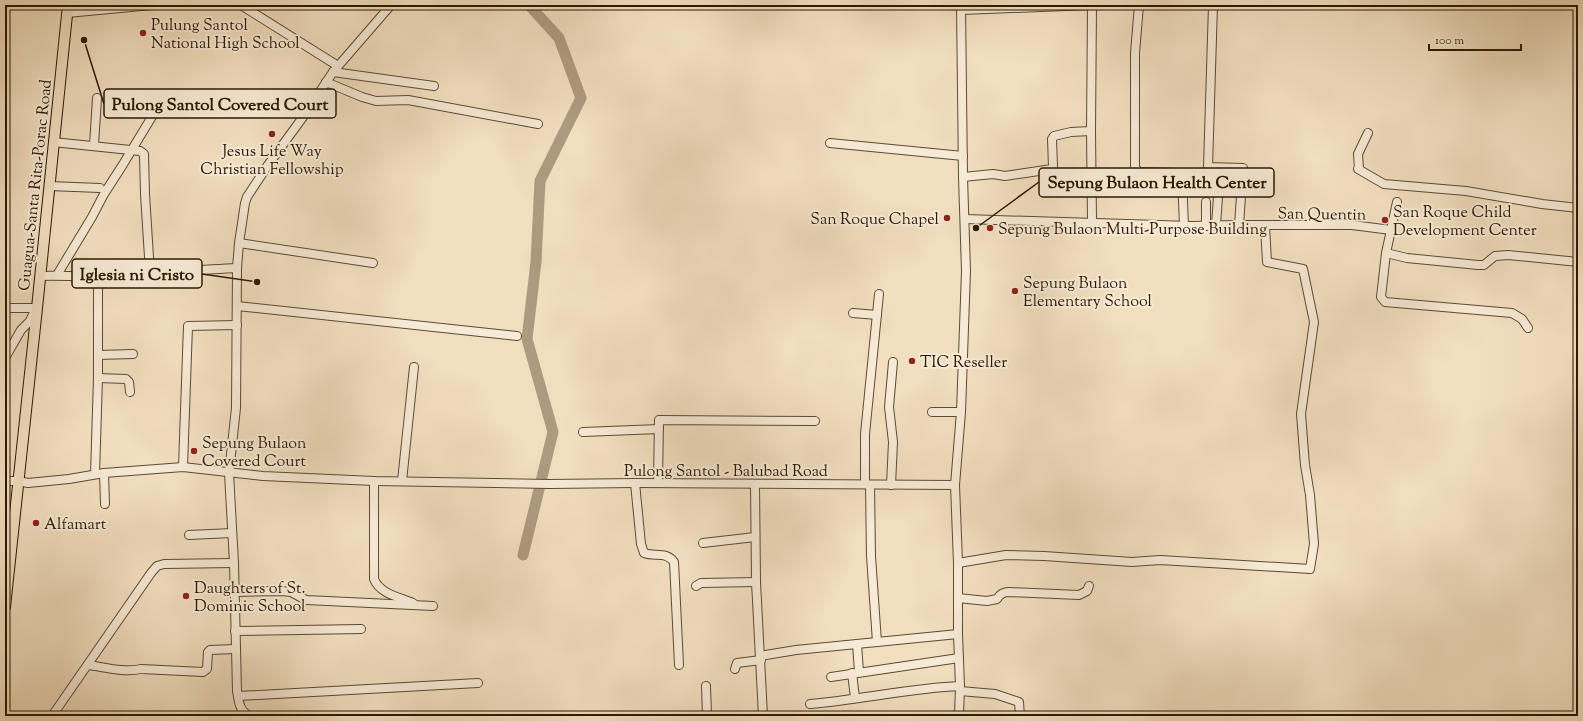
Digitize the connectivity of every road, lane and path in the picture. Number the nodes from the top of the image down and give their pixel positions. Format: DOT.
graph roads {
  1 [pos="152,5"];
  2 [pos="241,5"];
  3 [pos="391,5"];
  4 [pos="1092,5"];
  5 [pos="1139,5"];
  6 [pos="1213,5"];
  7 [pos="961,7"];
  8 [pos="67,9"];
  9 [pos="336,69"];
  10 [pos="326,82"];
  11 [pos="434,86"];
  12 [pos="97,98"];
  13 [pos="162,100"];
  14 [pos="538,124"];
  15 [pos="1091,131"];
  16 [pos="1368,133"];
  17 [pos="53,142"];
  18 [pos="830,143"];
  19 [pos="94,145"];
  20 [pos="132,150"];
  21 [pos="963,156"];
  22 [pos="963,177"];
  23 [pos="49,186"];
  24 [pos="100,188"];
  25 [pos="1218,197"];
  26 [pos="1206,202"];
  27 [pos="1397,202"];
  28 [pos="1578,208"];
  29 [pos="965,219"];
  30 [pos="1092,222"];
  31 [pos="1216,225"];
  32 [pos="1239,225"];
  33 [pos="1184,226"];
  34 [pos="1206,226"];
  35 [pos="1265,226"];
  36 [pos="1391,230"];
  37 [pos="239,243"];
  38 [pos="1386,253"];
  39 [pos="1578,262"];
  40 [pos="373,263"];
  41 [pos="237,268"];
  42 [pos="150,273"];
  43 [pos="57,275"];
  44 [pos="40,276"];
  45 [pos="98,276"];
  46 [pos="879,294"];
  47 [pos="237,306"];
  48 [pos="5,308"];
  49 [pos="37,308"];
  50 [pos="853,312"];
  51 [pos="878,315"];
  52 [pos="237,325"];
  53 [pos="1528,328"];
  54 [pos="517,336"];
  55 [pos="133,354"];
  56 [pos="98,356"];
  57 [pos="5,358"];
  58 [pos="893,362"];
  59 [pos="414,367"];
  60 [pos="98,378"];
  61 [pos="130,392"];
  62 [pos="932,412"];
  63 [pos="961,412"];
  64 [pos="815,421"];
  65 [pos="658,429"];
  66 [pos="583,432"];
  67 [pos="183,467"];
  68 [pos="104,473"];
  69 [pos="229,473"];
  70 [pos="95,474"];
  71 [pos="5,480"];
  72 [pos="18,480"];
  73 [pos="374,481"];
  74 [pos="402,481"];
  75 [pos="635,483"];
  76 [pos="658,484"];
  77 [pos="755,484"];
  78 [pos="868,485"];
  79 [pos="891,485"];
  80 [pos="955,485"];
  81 [pos="105,504"];
  82 [pos="232,533"];
  83 [pos="189,535"];
  84 [pos="755,537"];
  85 [pos="703,544"];
  86 [pos="9,545"];
  87 [pos="234,563"];
  88 [pos="958,563"];
  89 [pos="756,582"];
  90 [pos="696,586"];
  91 [pos="1089,586"];
  92 [pos="235,592"];
  93 [pos="958,598"];
  94 [pos="420,605"];
  95 [pos="433,606"];
  96 [pos="5,608"];
  97 [pos="361,629"];
  98 [pos="235,631"];
  99 [pos="958,634"];
  100 [pos="877,642"];
  101 [pos="857,644"];
  102 [pos="235,649"];
  103 [pos="760,658"];
  104 [pos="959,658"];
  105 [pos="679,664"];
  106 [pos="88,665"];
  107 [pos="735,669"];
  108 [pos="855,673"];
  109 [pos="831,677"];
  110 [pos="478,683"];
  111 [pos="706,686"];
  112 [pos="960,688"];
  113 [pos="238,696"];
  114 [pos="855,698"];
  115 [pos="810,704"];
  116 [pos="52,716"];
  117 [pos="250,716"];
  118 [pos="707,716"];
  119 [pos="763,716"];
  120 [pos="960,716"];
  121 [pos="1020,716"];
  1 -- 8 [label="street"];
  2 -- 9 [label="street"];
  3 -- 9 [label="street"];
  4 -- 7 [label="street"];
  4 -- 15 [label="street"];
  5 -- 33 [label="street"];
  6 -- 32 [label="street"];
  7 -- 21 [label="street"];
  8 -- 17 [label="main road, Guagua-Santa Rita-Porac Road"];
  9 -- 10 [label="street"];
  9 -- 11 [label="street"];
  10 -- 14 [label="street"];
  10 -- 37 [label="street"];
  12 -- 19 [label="street"];
  13 -- 20 [label="street"];
  15 -- 22 [label="street"];
  15 -- 30 [label="street"];
  16 -- 28 [label="street"];
  17 -- 19 [label="street"];
  17 -- 23 [label="main road, Guagua-Santa Rita-Porac Road"];
  18 -- 21 [label="street"];
  19 -- 20 [label="street"];
  20 -- 42 [label="street"];
  20 -- 43 [label="street"];
  21 -- 22 [label="street"];
  22 -- 29 [label="street"];
  23 -- 24 [label="street"];
  23 -- 44 [label="main road, Guagua-Santa Rita-Porac Road"];
  25 -- 31 [label="street"];
  26 -- 34 [label="street"];
  27 -- 36 [label="street"];
  29 -- 30 [label="street, San Quentin"];
  29 -- 63 [label="street"];
  30 -- 33 [label="street, San Quentin"];
  31 -- 32 [label="street, San Quentin"];
  31 -- 34 [label="street, San Quentin"];
  32 -- 35 [label="street, San Quentin"];
  33 -- 34 [label="street, San Quentin"];
  35 -- 36 [label="street, San Quentin"];
  35 -- 88 [label="street"];
  36 -- 38 [label="street"];
  37 -- 40 [label="street"];
  37 -- 41 [label="street"];
  38 -- 39 [label="street"];
  38 -- 53 [label="street"];
  41 -- 42 [label="street"];
  41 -- 47 [label="street"];
  42 -- 45 [label="street"];
  43 -- 44 [label="street"];
  43 -- 45 [label="street"];
  44 -- 49 [label="main road, Guagua-Santa Rita-Porac Road"];
  45 -- 56 [label="street"];
  46 -- 51 [label="street"];
  47 -- 52 [label="street"];
  47 -- 54 [label="street"];
  48 -- 49 [label="street"];
  49 -- 57 [label="street"];
  49 -- 72 [label="main road, Guagua-Santa Rita-Porac Road"];
  50 -- 51 [label="street"];
  51 -- 78 [label="street"];
  52 -- 67 [label="street"];
  52 -- 69 [label="street"];
  55 -- 56 [label="street"];
  56 -- 60 [label="street"];
  58 -- 79 [label="street"];
  59 -- 74 [label="street"];
  60 -- 61 [label="street"];
  60 -- 70 [label="street"];
  62 -- 63 [label="street"];
  63 -- 80 [label="street"];
  64 -- 65 [label="street"];
  65 -- 66 [label="street"];
  65 -- 76 [label="street"];
  67 -- 68 [label="street, Pulong Santol - Balubad Road"];
  67 -- 69 [label="street, Pulong Santol - Balubad Road"];
  68 -- 70 [label="street, Pulong Santol - Balubad Road"];
  68 -- 81 [label="street"];
  69 -- 73 [label="street, Pulong Santol - Balubad Road"];
  69 -- 82 [label="street"];
  70 -- 72 [label="street, Pulong Santol - Balubad Road"];
  71 -- 72 [label="street, Pulong Santol - Balubad Road"];
  72 -- 86 [label="main road, Guagua-Santa Rita-Porac Road"];
  73 -- 74 [label="street, Pulong Santol - Balubad Road"];
  73 -- 94 [label="street"];
  74 -- 75 [label="street, Pulong Santol - Balubad Road"];
  75 -- 76 [label="street, Pulong Santol - Balubad Road"];
  75 -- 105 [label="street"];
  76 -- 77 [label="street, Pulong Santol - Balubad Road"];
  77 -- 78 [label="street, Pulong Santol - Balubad Road"];
  77 -- 84 [label="street"];
  78 -- 79 [label="street, Pulong Santol - Balubad Road"];
  78 -- 100 [label="street"];
  79 -- 80 [label="street, Pulong Santol - Balubad Road"];
  80 -- 88 [label="street"];
  82 -- 83 [label="street"];
  82 -- 87 [label="street"];
  84 -- 85 [label="street"];
  84 -- 89 [label="street"];
  86 -- 96 [label="main road, Guagua-Santa Rita-Porac Road"];
  87 -- 92 [label="street"];
  87 -- 106 [label="street"];
  88 -- 93 [label="street"];
  89 -- 90 [label="street"];
  89 -- 103 [label="street"];
  91 -- 93 [label="street"];
  92 -- 94 [label="street"];
  92 -- 98 [label="street"];
  93 -- 99 [label="street"];
  94 -- 95 [label="street"];
  97 -- 98 [label="street"];
  98 -- 102 [label="street"];
  99 -- 100 [label="street"];
  99 -- 104 [label="street"];
  100 -- 101 [label="street"];
  101 -- 103 [label="street"];
  101 -- 108 [label="street"];
  102 -- 106 [label="street"];
  102 -- 113 [label="street"];
  103 -- 107 [label="street"];
  103 -- 119 [label="street"];
  104 -- 108 [label="street"];
  104 -- 112 [label="street"];
  106 -- 116 [label="street"];
  108 -- 109 [label="street"];
  108 -- 114 [label="street"];
  110 -- 113 [label="street"];
  111 -- 118 [label="street"];
  112 -- 114 [label="street"];
  112 -- 120 [label="street"];
  112 -- 121 [label="street"];
  113 -- 117 [label="street"];
  114 -- 115 [label="street"];
}
